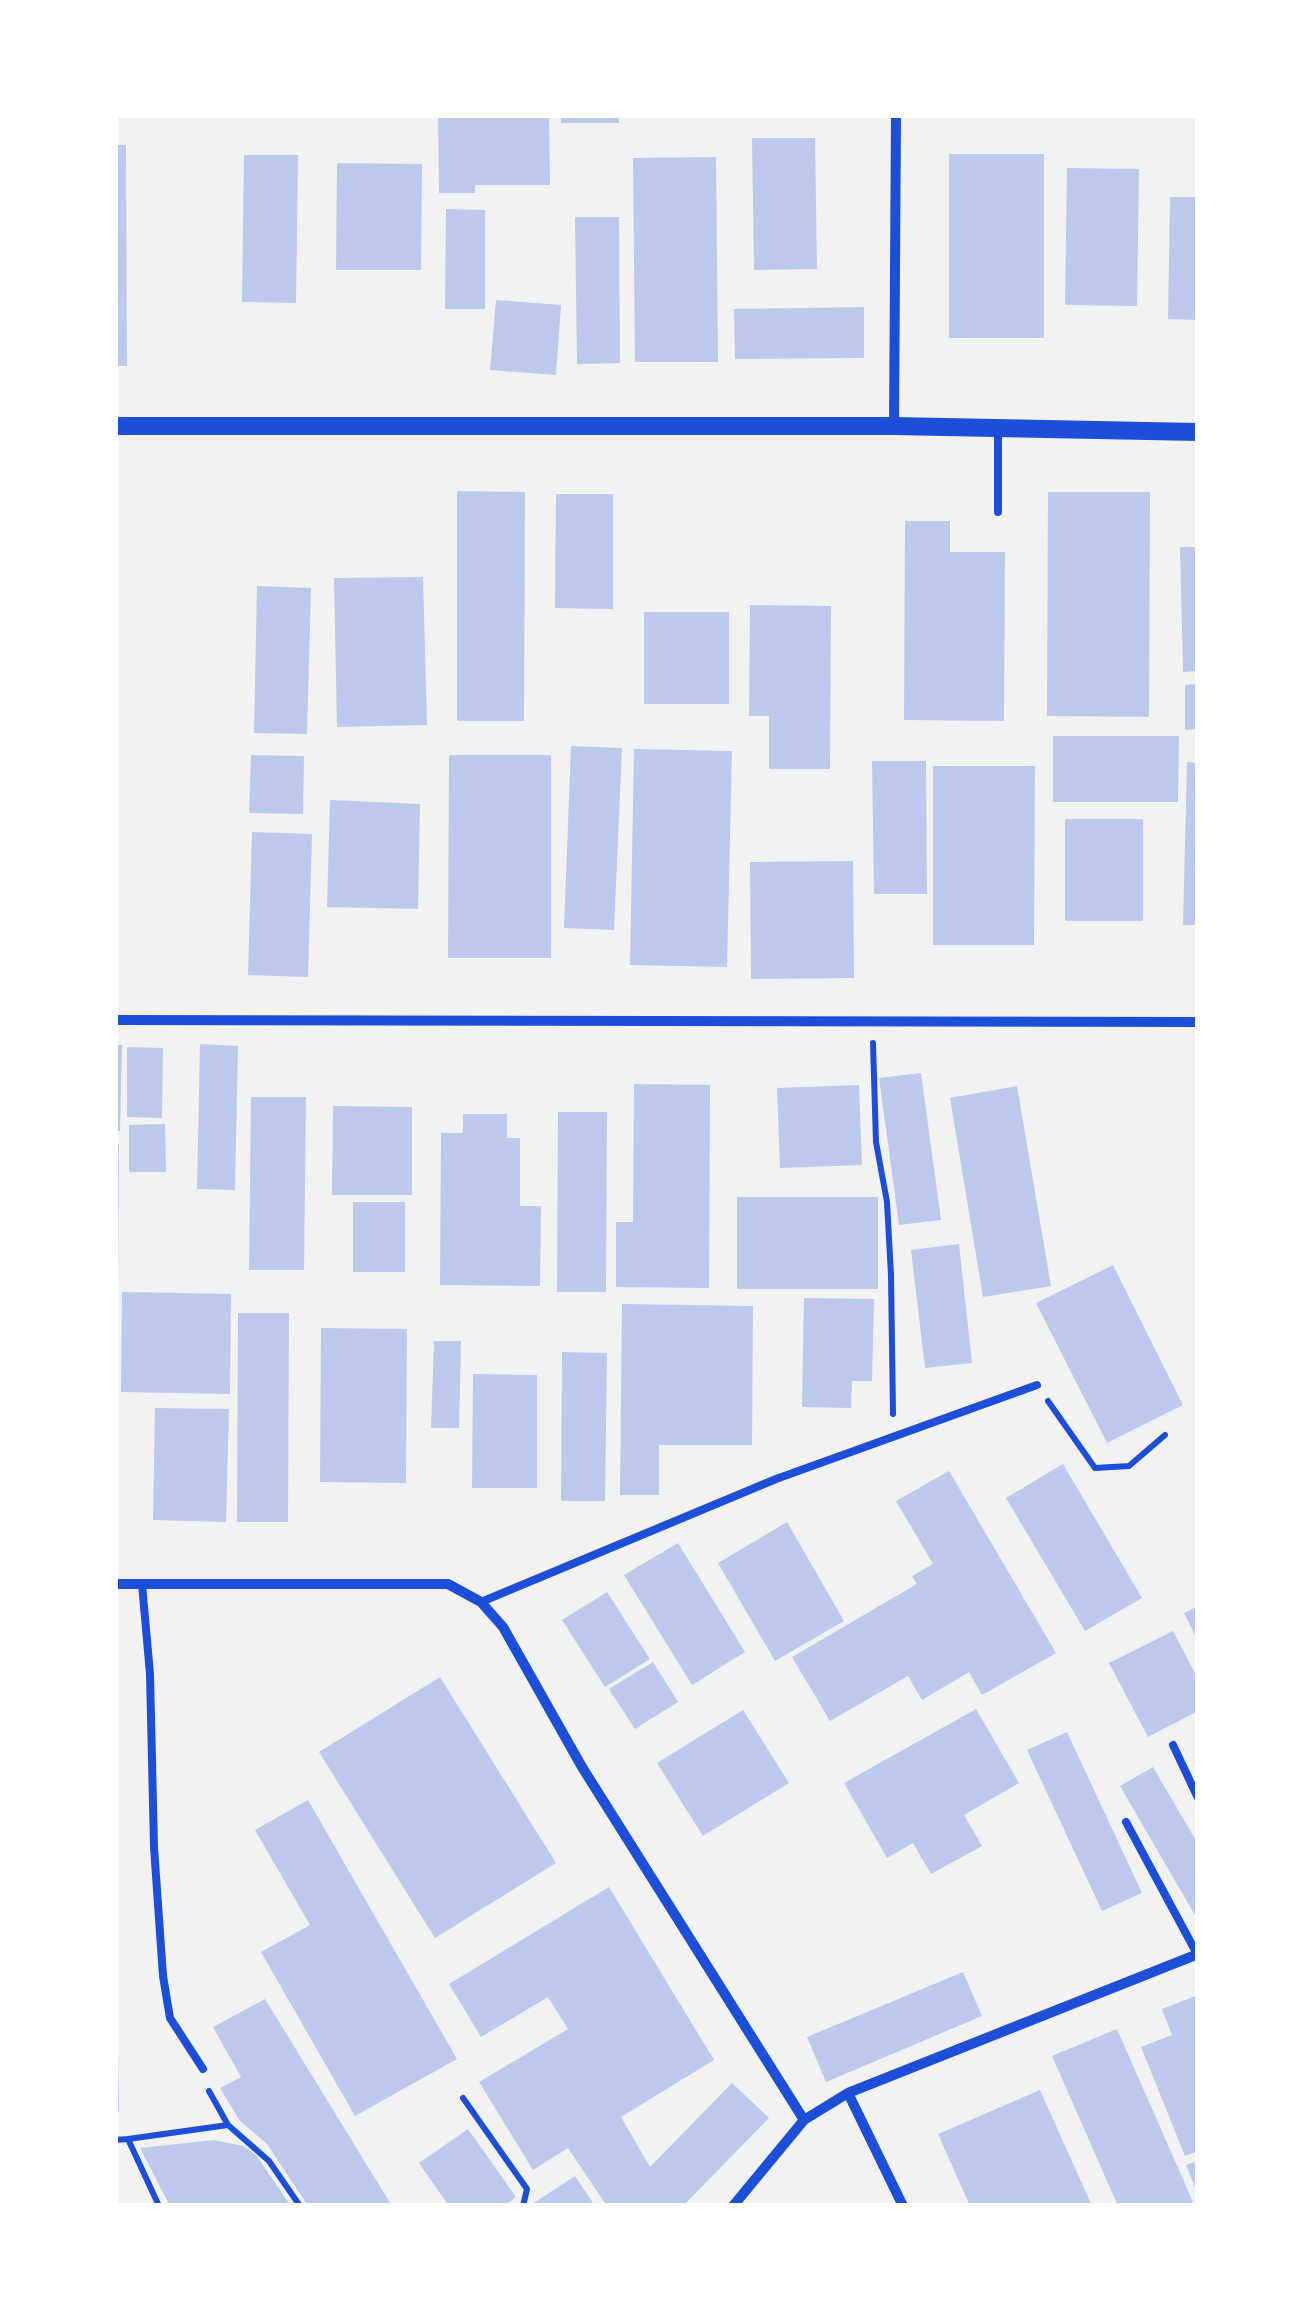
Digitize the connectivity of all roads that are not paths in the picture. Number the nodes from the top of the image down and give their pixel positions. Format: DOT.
graph roads {
  1 [pos="896,115"];
  2 [pos="115,426"];
  3 [pos="894,426"];
  4 [pos="998,429"];
  5 [pos="1198,432"];
  6 [pos="998,512"];
  7 [pos="115,1020"];
  8 [pos="1198,1022"];
  9 [pos="1037,1385"];
  10 [pos="115,1584"];
  11 [pos="142,1584"];
  12 [pos="481,1602"];
  13 [pos="1173,1745"];
  14 [pos="1198,1798"];
  15 [pos="1126,1822"];
  16 [pos="1198,1954"];
  17 [pos="203,2070"];
  18 [pos="848,2093"];
  19 [pos="804,2120"];
  20 [pos="732,2206"];
  21 [pos="903,2206"];
  1 -- 3 [label="street"];
  2 -- 3 [label="street"];
  3 -- 4 [label="street"];
  4 -- 5 [label="street"];
  4 -- 6 [label="lane"];
  7 -- 8 [label="street"];
  9 -- 12 [label="lane"];
  10 -- 11 [label="street"];
  11 -- 12 [label="street"];
  11 -- 17 [label="lane"];
  12 -- 19 [label="street"];
  13 -- 14 [label="lane"];
  15 -- 16 [label="lane"];
  16 -- 18 [label="street"];
  18 -- 19 [label="street"];
  18 -- 21 [label="street"];
  19 -- 20 [label="street"];
}
